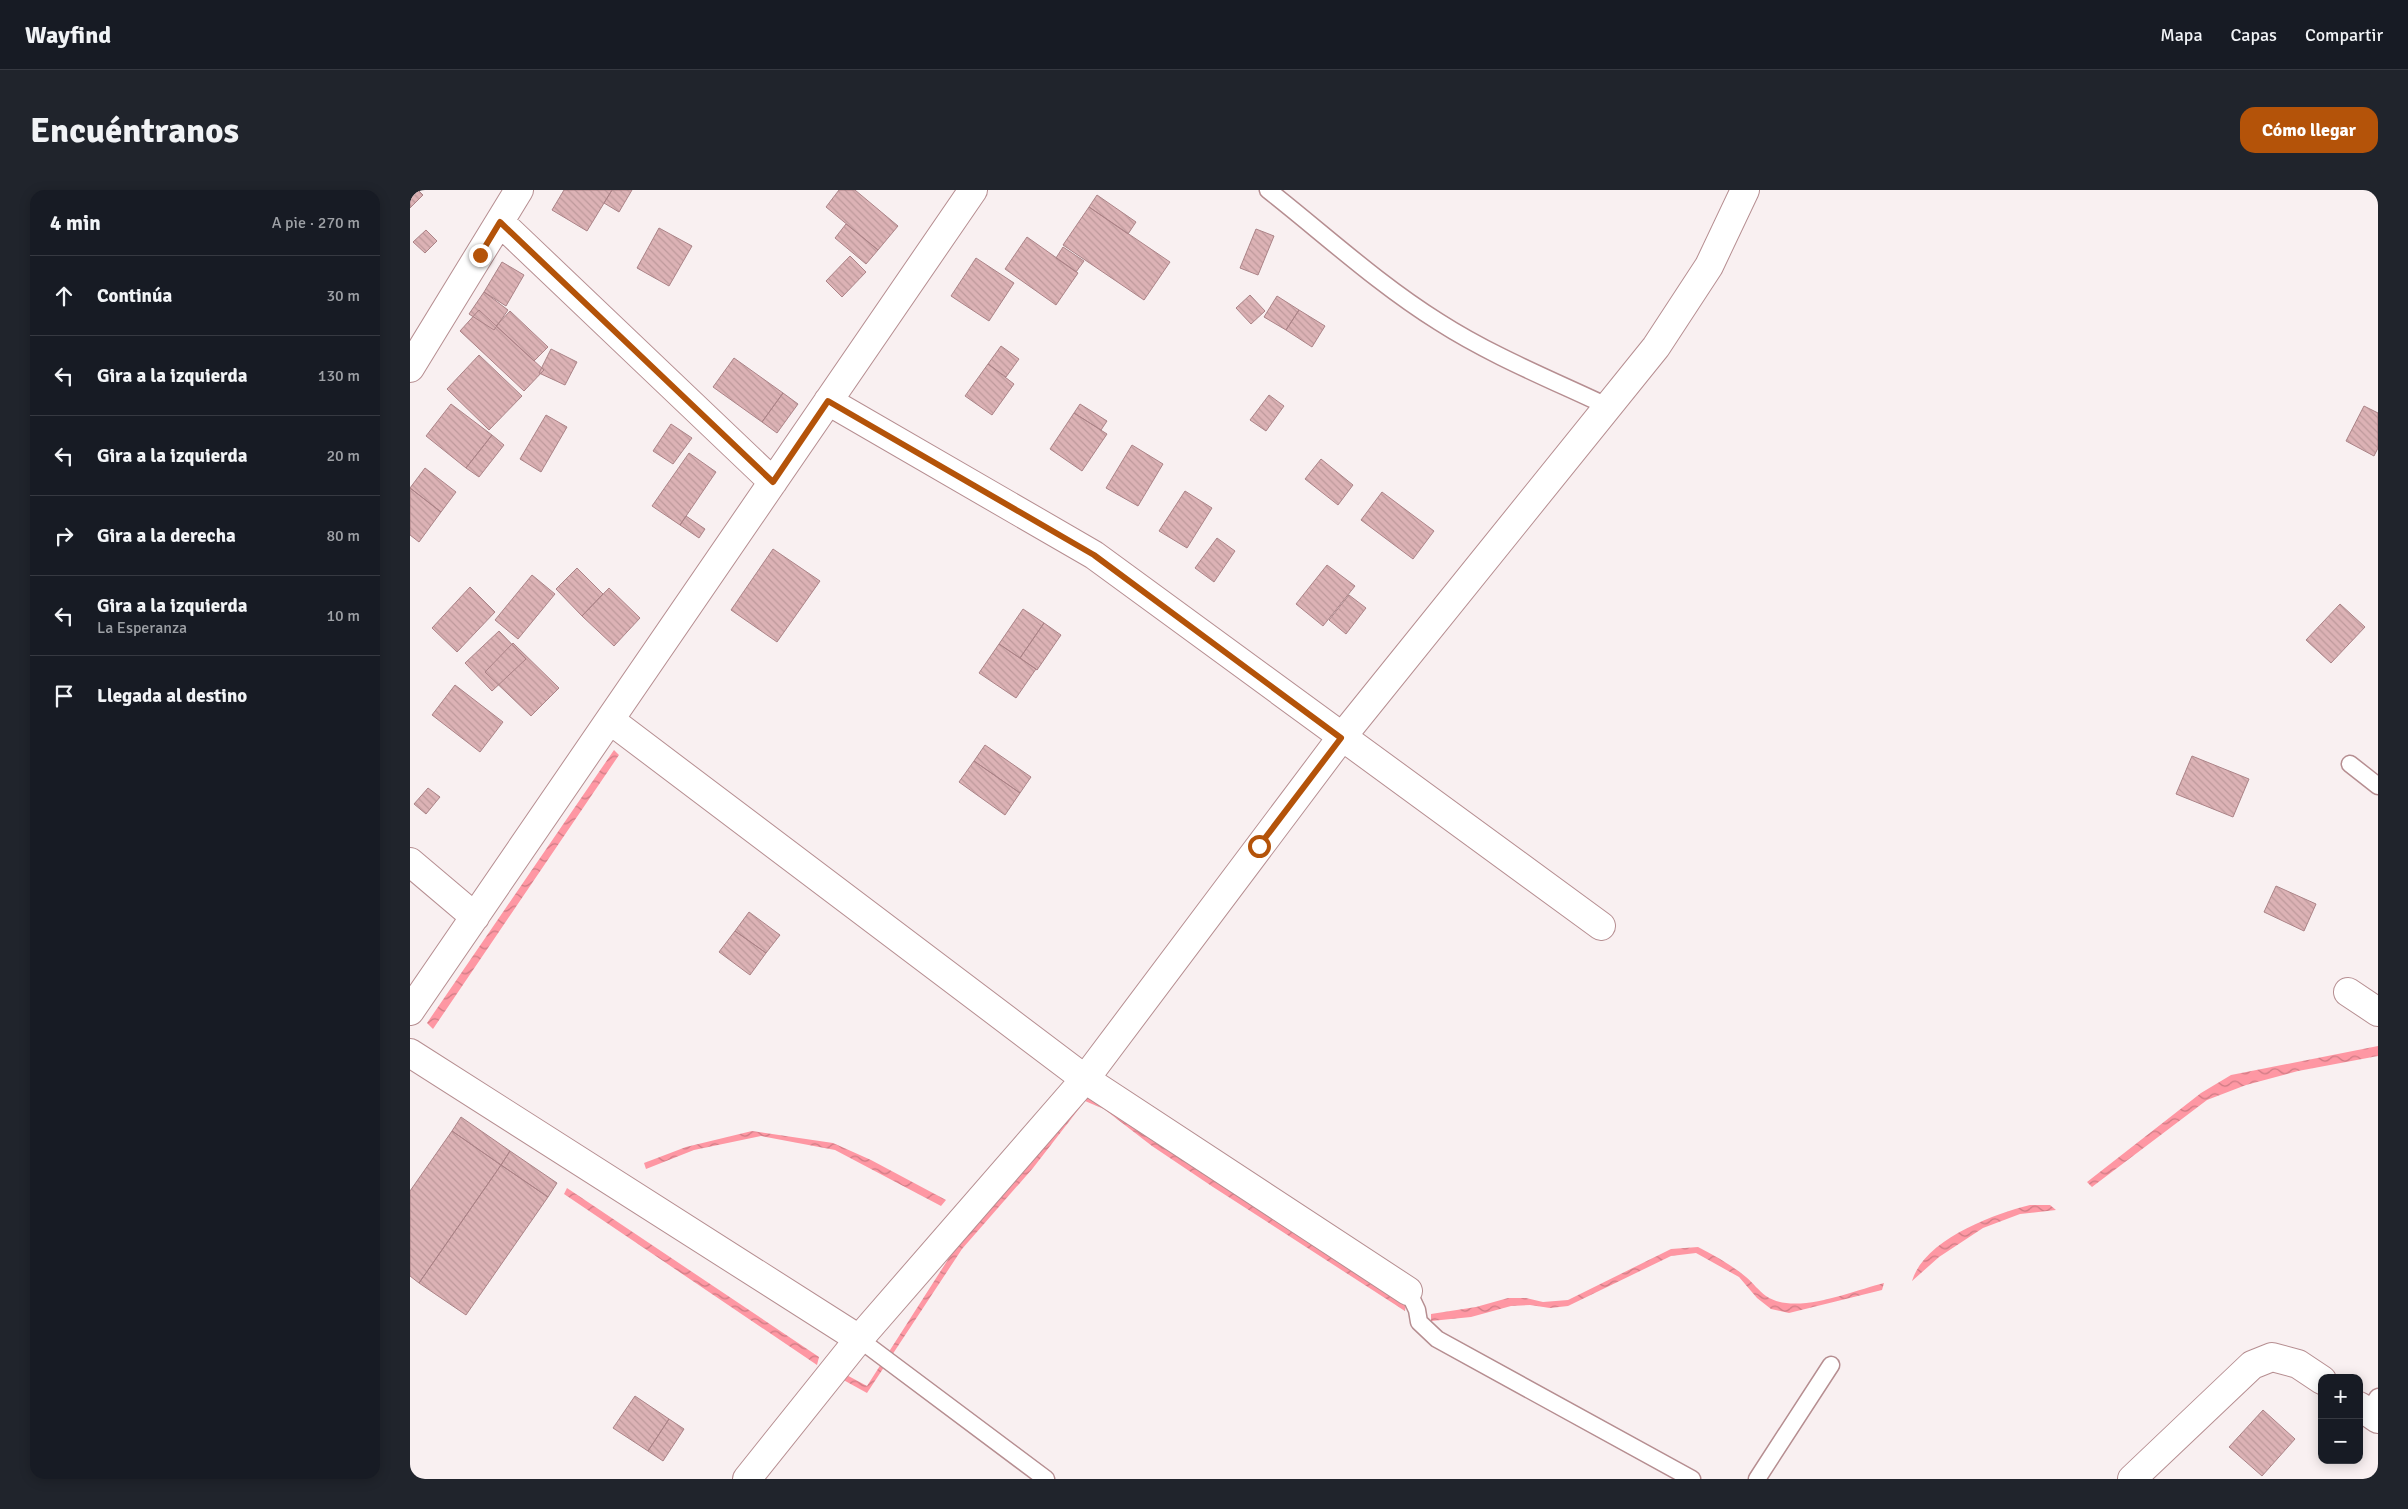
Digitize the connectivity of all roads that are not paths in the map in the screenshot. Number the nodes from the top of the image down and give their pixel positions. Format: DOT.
graph roads {
  1 [pos="519,190"];
  2 [pos="973,190"];
  3 [pos="1268,190"];
  4 [pos="1745,190"];
  5 [pos="500,222"];
  6 [pos="410,368"];
  7 [pos="828,401"];
  8 [pos="1609,407"];
  9 [pos="773,482"];
  10 [pos="610,720"];
  11 [pos="1341,738"];
  12 [pos="2350,764"];
  13 [pos="2378,786"];
  14 [pos="410,862"];
  15 [pos="475,917"];
  16 [pos="1601,926"];
  17 [pos="2348,992"];
  18 [pos="410,1011"];
  19 [pos="2378,1012"];
  20 [pos="410,1053"];
  21 [pos="1085,1079"];
  22 [pos="1408,1291"];
  23 [pos="859,1339"];
  24 [pos="1831,1365"];
  25 [pos="2318,1377"];
  26 [pos="747,1479"];
  27 [pos="1046,1479"];
  28 [pos="1692,1479"];
  29 [pos="1757,1479"];
  30 [pos="2132,1479"];
  1 -- 5 [label="street"];
  2 -- 7 [label="street"];
  3 -- 8 [label="lane"];
  4 -- 8 [label="street"];
  5 -- 6 [label="street"];
  5 -- 9 [label="street"];
  7 -- 9 [label="street"];
  7 -- 11 [label="street"];
  8 -- 11 [label="street"];
  9 -- 10 [label="street"];
  10 -- 15 [label="street"];
  10 -- 21 [label="street"];
  11 -- 16 [label="street"];
  11 -- 21 [label="street"];
  12 -- 13 [label="lane"];
  14 -- 15 [label="street"];
  15 -- 18 [label="street"];
  17 -- 19 [label="street"];
  20 -- 23 [label="street"];
  21 -- 22 [label="street"];
  21 -- 23 [label="street"];
  22 -- 28 [label="lane"];
  23 -- 26 [label="street"];
  23 -- 27 [label="lane"];
  24 -- 29 [label="lane"];
  25 -- 30 [label="street"];
}
